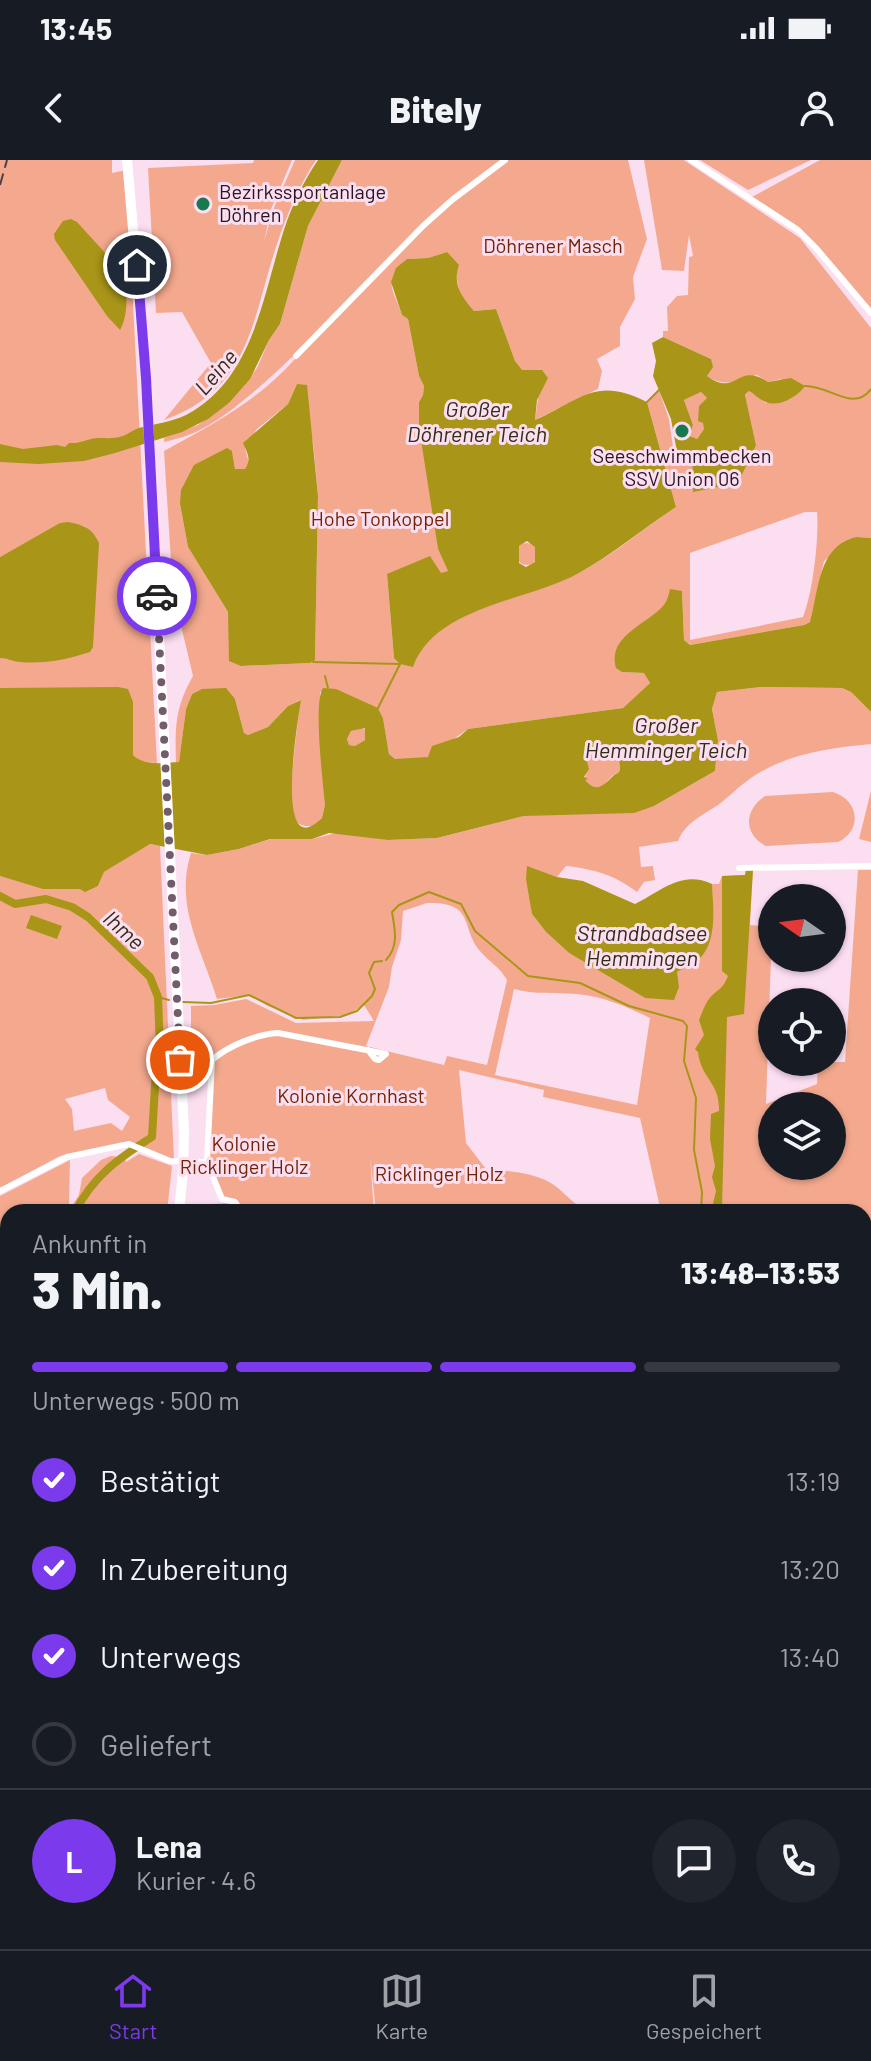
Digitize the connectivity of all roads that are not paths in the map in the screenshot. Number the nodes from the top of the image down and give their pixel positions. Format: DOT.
graph roads {
  1 [pos="505,160"];
  2 [pos="691,160"];
  3 [pos="126,166"];
  4 [pos="871,313"];
  5 [pos="296,356"];
  6 [pos="871,866"];
  7 [pos="739,868"];
  8 [pos="368,1050"];
  9 [pos="207,1162"];
  10 [pos="0,1191"];
  11 [pos="177,1204"];
  12 [pos="236,1204"];
  1 -- 5 [label="street"];
  2 -- 4 [label="street"];
  3 -- 11 [label="highway"];
  6 -- 7 [label="street"];
  8 -- 9 [label="street"];
  9 -- 10 [label="street"];
  9 -- 12 [label="street"];
}
